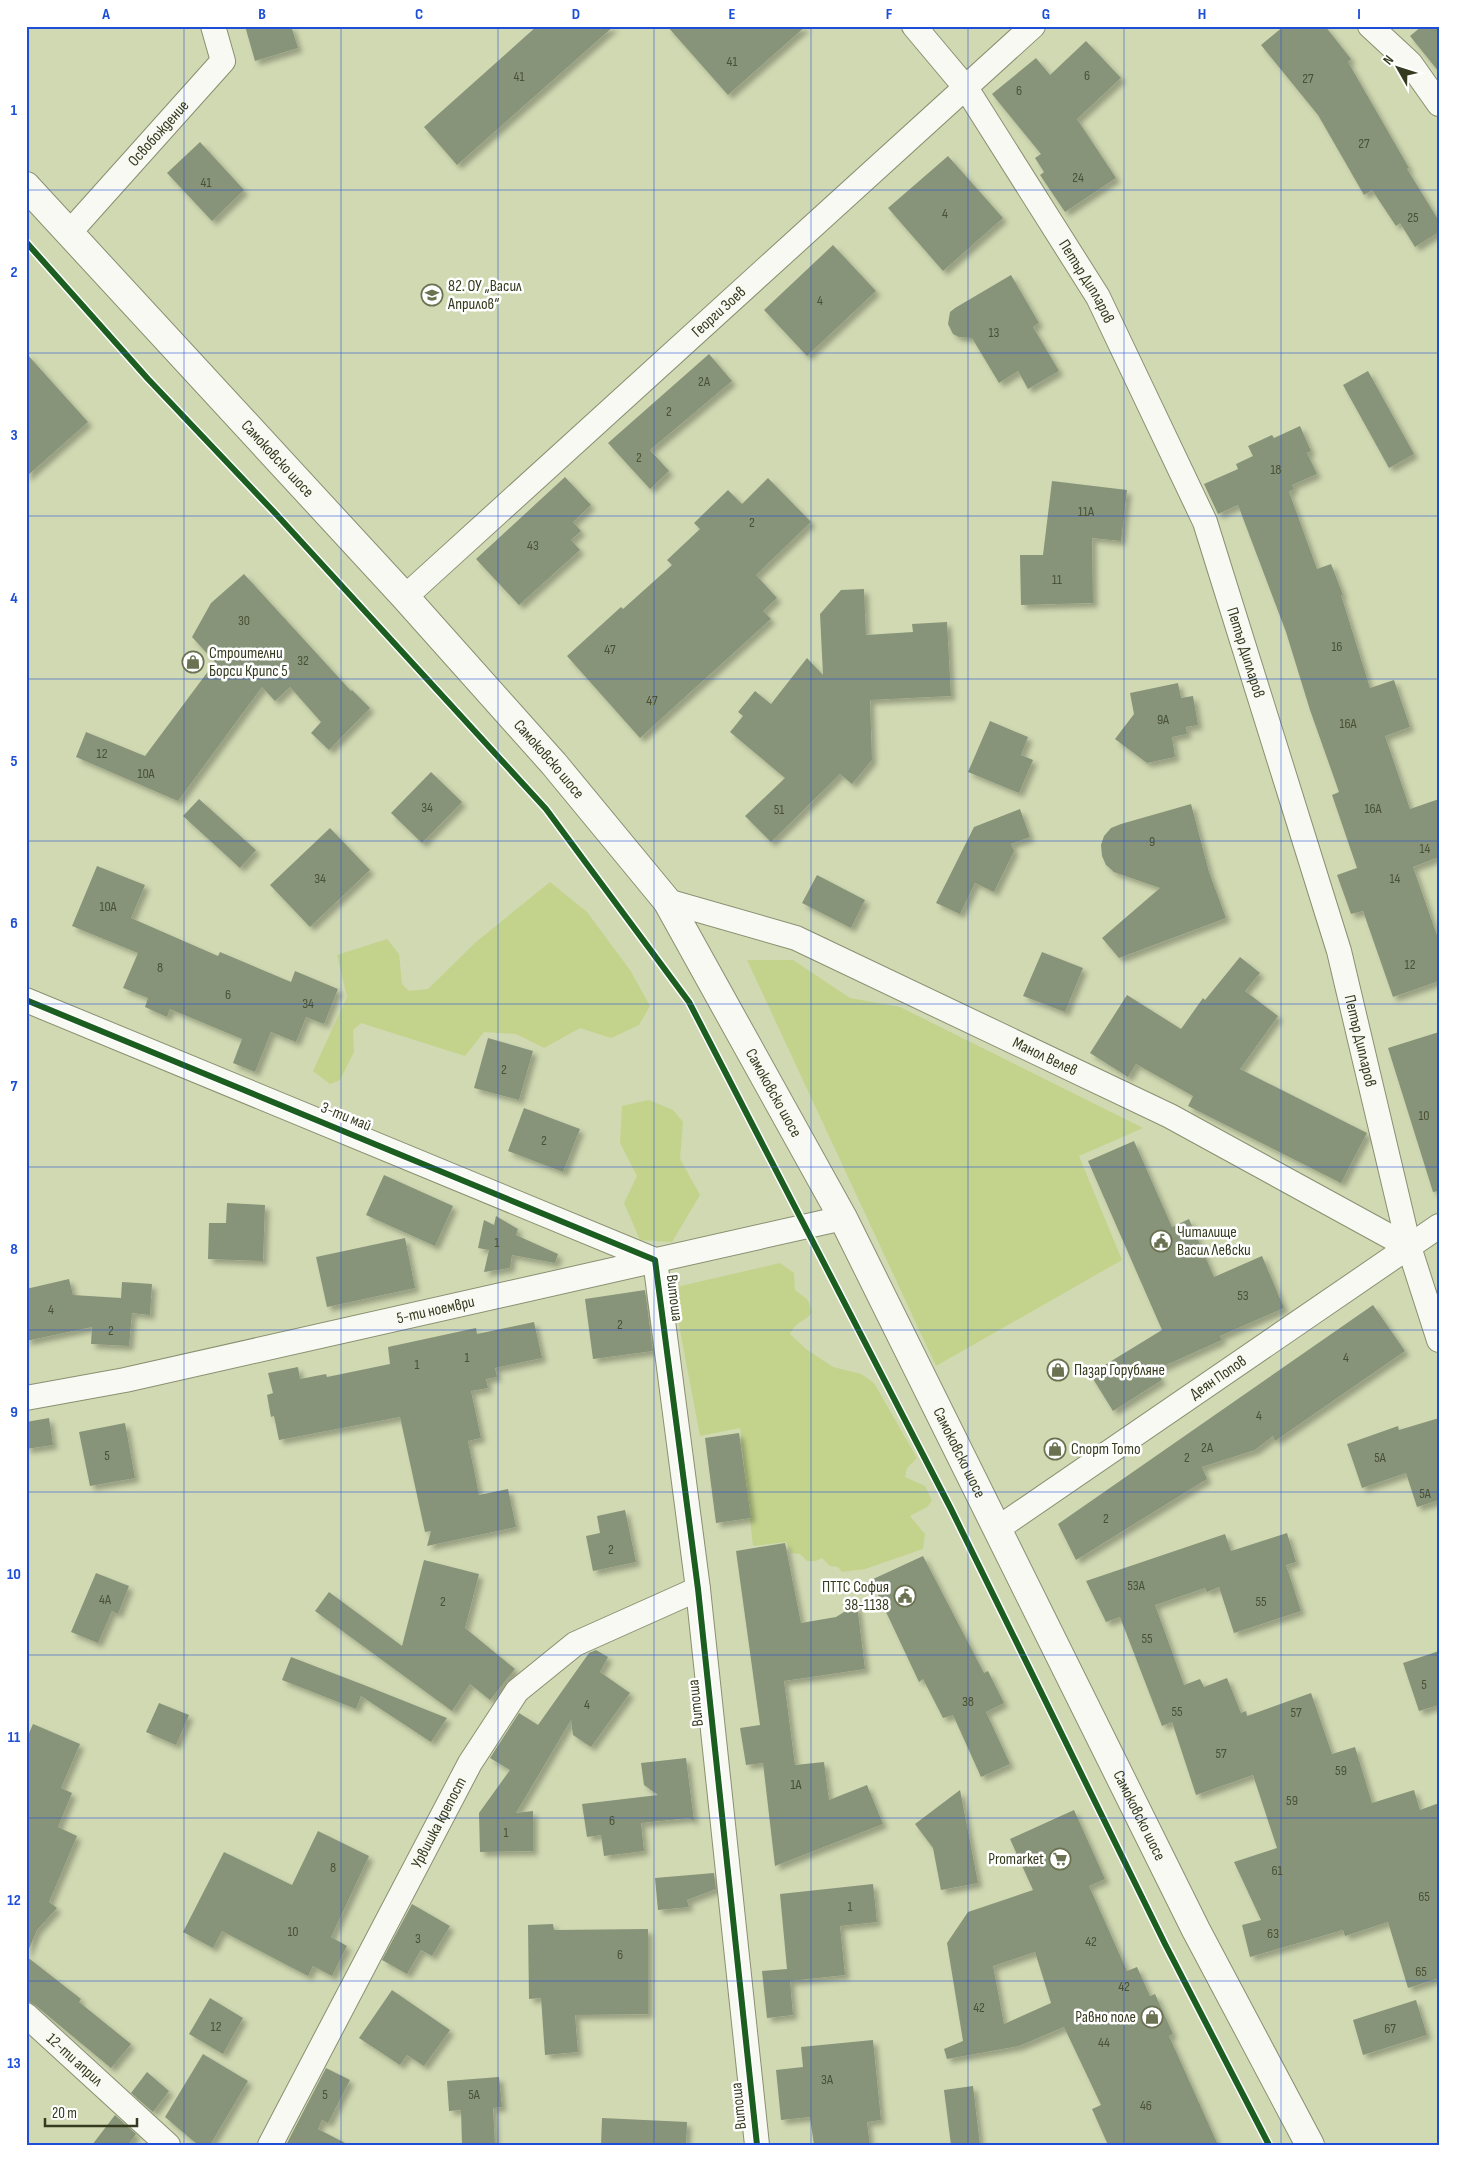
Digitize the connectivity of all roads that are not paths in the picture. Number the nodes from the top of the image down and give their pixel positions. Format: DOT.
graph roads {
  1 [pos="213,26"];
  2 [pos="914,26"];
  3 [pos="1033,26"];
  4 [pos="1370,26"];
  5 [pos="966,88"];
  6 [pos="1439,104"];
  7 [pos="26,186"];
  8 [pos="69,233"];
  9 [pos="405,597"];
  10 [pos="667,901"];
  11 [pos="26,1000"];
  12 [pos="843,1218"];
  13 [pos="1439,1226"];
  14 [pos="1409,1247"];
  15 [pos="655,1260"];
  16 [pos="1439,1340"];
  17 [pos="26,1398"];
  18 [pos="997,1529"];
  19 [pos="698,1589"];
  20 [pos="26,2015"];
  21 [pos="168,2145"];
  22 [pos="270,2145"];
  23 [pos="757,2145"];
  24 [pos="1310,2145"];
  1 -- 8 [label="street, Освобождение"];
  2 -- 5 [label="street, Петър Дипларов"];
  3 -- 5 [label="street, Георги Зоев"];
  4 -- 6 [label="street"];
  5 -- 9 [label="street, Георги Зоев"];
  5 -- 14 [label="street, Петър Дипларов"];
  7 -- 8 [label="main road, Самоковско шосе"];
  8 -- 9 [label="main road, Самоковско шосе"];
  9 -- 10 [label="main road, Самоковско шосе"];
  10 -- 12 [label="main road, Самоковско шосе"];
  10 -- 14 [label="street, Манол Велев"];
  11 -- 15 [label="street, 3-ти май"];
  12 -- 15 [label="street, 5-ти ноември"];
  12 -- 18 [label="main road, Самоковско шосе"];
  13 -- 14 [label="street, Деян Попов"];
  14 -- 16 [label="street, Петър Дипларов"];
  14 -- 18 [label="street, Деян Попов"];
  15 -- 17 [label="street, 5-ти ноември"];
  15 -- 19 [label="street, Витоша"];
  18 -- 24 [label="main road, Самоковско шосе"];
  19 -- 22 [label="street, Урвишка крепост"];
  19 -- 23 [label="street, Витоша"];
  20 -- 21 [label="street, 12-ти април"];
}
